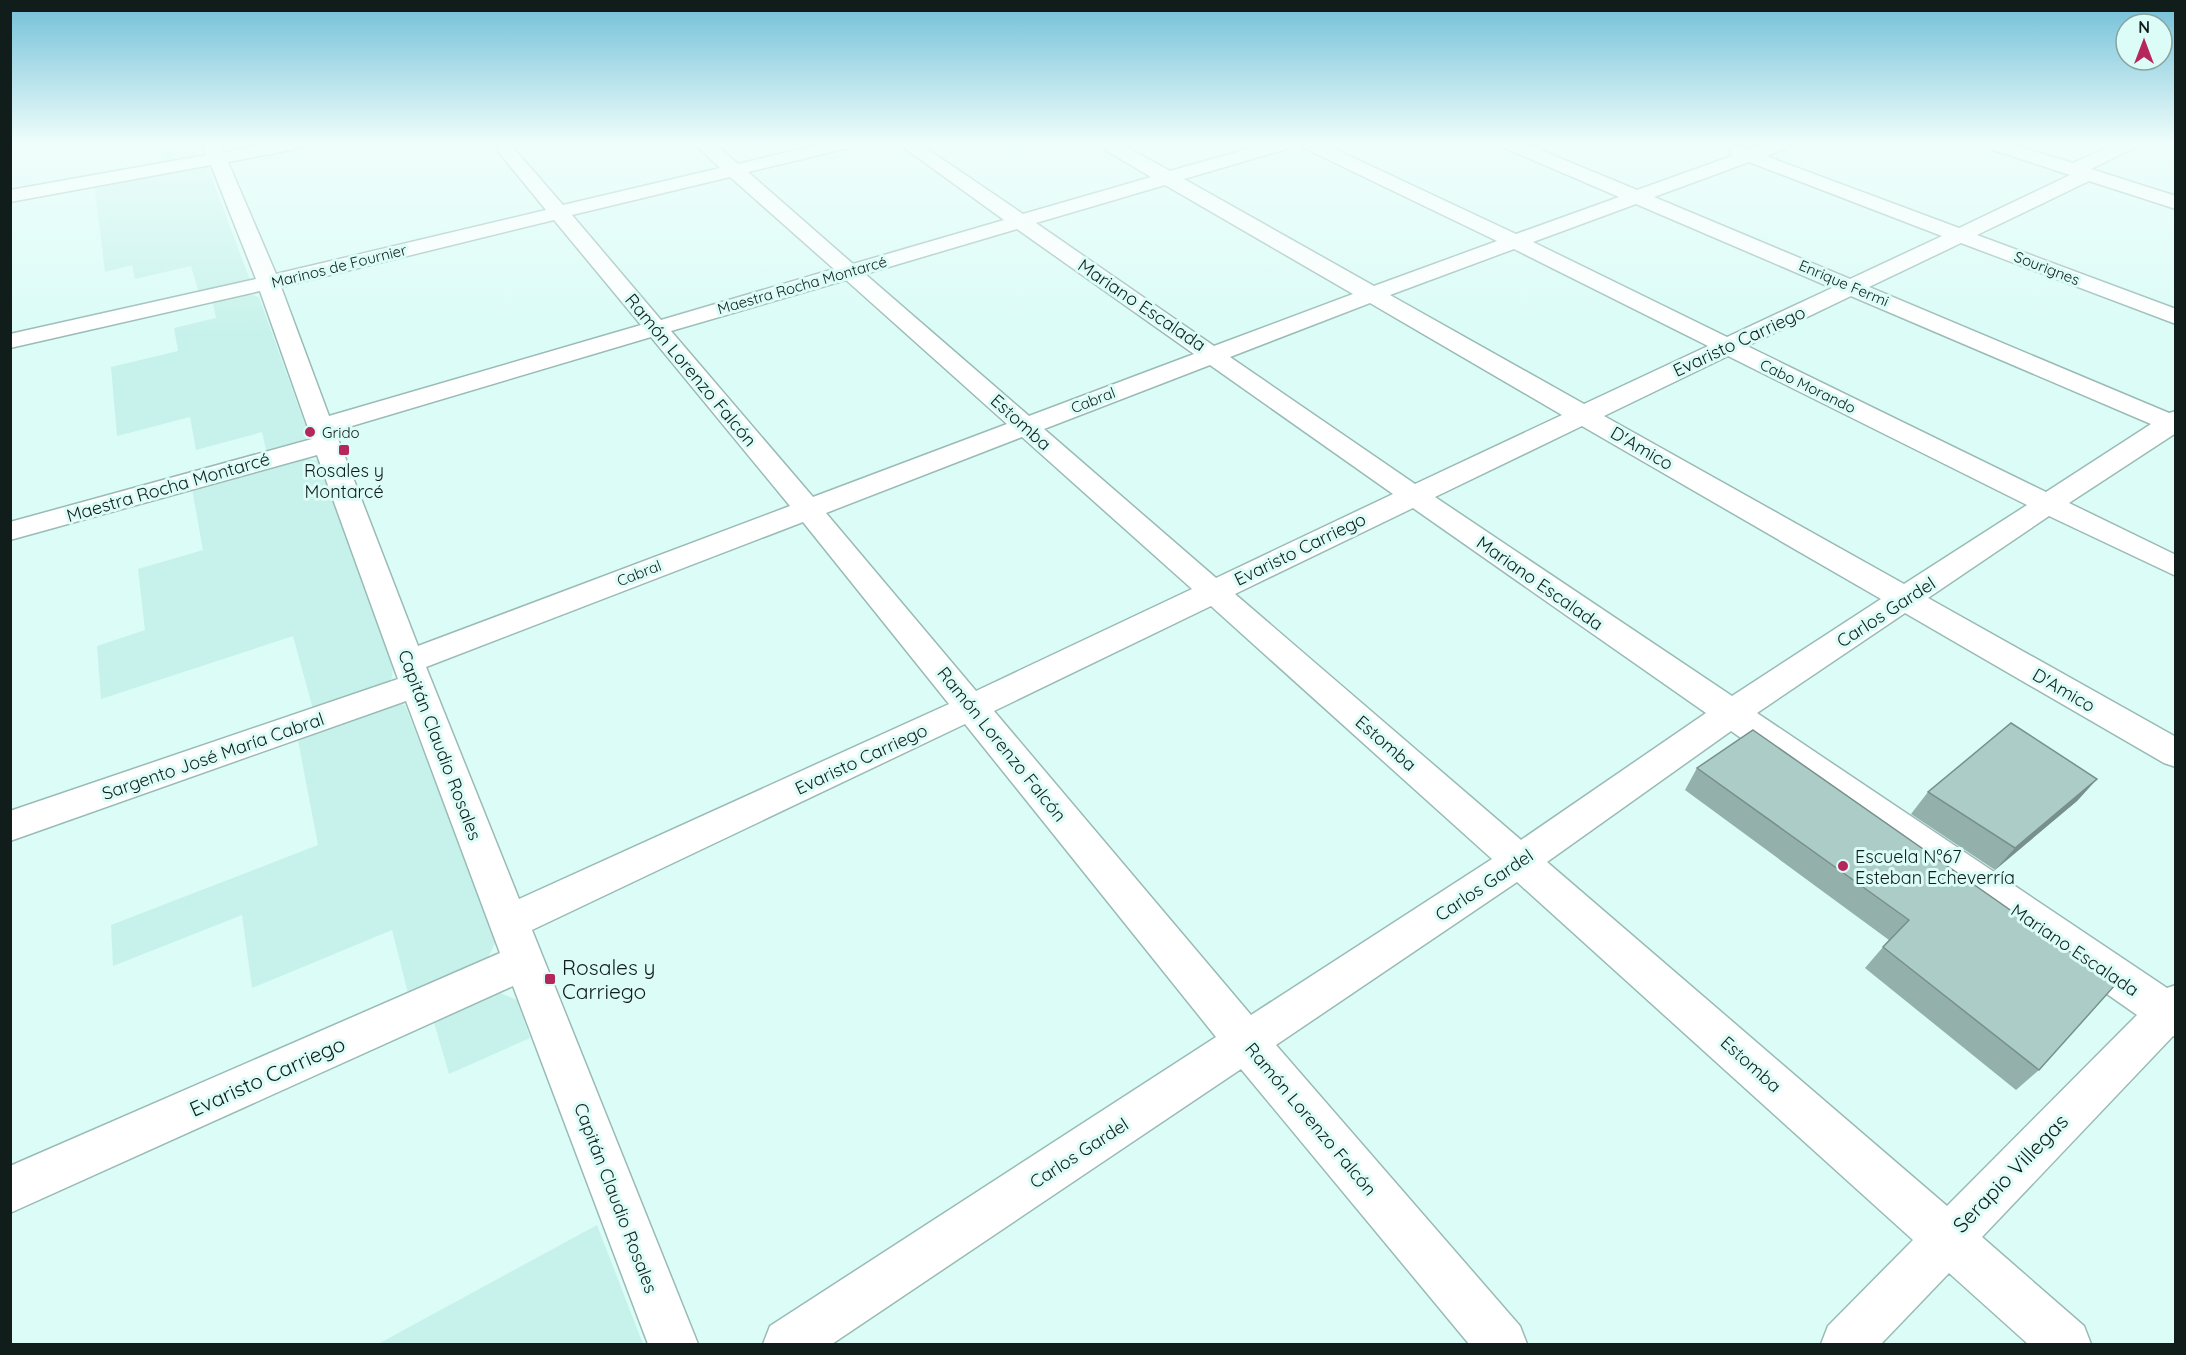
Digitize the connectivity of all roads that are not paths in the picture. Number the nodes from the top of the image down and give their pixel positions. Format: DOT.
graph roads {
  1 [pos="238,207"];
  2 [pos="557,207"];
  3 [pos="581,207"];
  4 [pos="777,207"];
  5 [pos="998,207"];
  6 [pos="1069,207"];
  7 [pos="1219,207"];
  8 [pos="1443,207"];
  9 [pos="1611,207"];
  10 [pos="1662,207"];
  11 [pos="1888,207"];
  12 [pos="2013,207"];
  13 [pos="561,212"];
  14 [pos="1019,222"];
  15 [pos="1961,234"];
  16 [pos="1518,243"];
  17 [pos="850,271"];
  18 [pos="268,283"];
  19 [pos="1855,288"];
  20 [pos="1373,294"];
  21 [pos="2175,317"];
  22 [pos="654,328"];
  23 [pos="10,341"];
  24 [pos="1726,345"];
  25 [pos="1214,355"];
  26 [pos="1582,414"];
  27 [pos="2173,422"];
  28 [pos="1026,426"];
  29 [pos="322,436"];
  30 [pos="1413,495"];
  31 [pos="2047,504"];
  32 [pos="807,508"];
  33 [pos="10,531"];
  34 [pos="2175,567"];
  35 [pos="1211,592"];
  36 [pos="1907,599"];
  37 [pos="412,674"];
  38 [pos="972,707"];
  39 [pos="1730,714"];
  40 [pos="2175,754"];
  41 [pos="10,826"];
  42 [pos="1521,860"];
  43 [pos="517,942"];
  44 [pos="2173,1012"];
  45 [pos="1247,1043"];
  46 [pos="10,1190"];
  47 [pos="1946,1238"];
  48 [pos="673,1344"];
  49 [pos="788,1344"];
  50 [pos="1502,1344"];
  51 [pos="1846,1344"];
  52 [pos="2066,1344"];
  1 -- 18 [label="street, Capitán Claudio Rosales"];
  2 -- 13 [label="street, Ramón Lorenzo Falcón"];
  3 -- 13 [label="street, Marinos de Fournier"];
  4 -- 17 [label="street, Estomba"];
  5 -- 14 [label="street, Mariano Escalada"];
  6 -- 14 [label="street, Maestra Rocha Montarcé"];
  7 -- 20 [label="street, D'Amico"];
  8 -- 16 [label="street, Cabo Morando"];
  9 -- 16 [label="street, Cabral"];
  10 -- 19 [label="street, Enrique Fermi"];
  11 -- 15 [label="street, Sourignes"];
  12 -- 15 [label="street, Evaristo Carriego"];
  13 -- 18 [label="street, Marinos de Fournier"];
  13 -- 22 [label="street, Ramón Lorenzo Falcón"];
  14 -- 17 [label="street, Maestra Rocha Montarcé"];
  14 -- 25 [label="street, Mariano Escalada"];
  15 -- 19 [label="street, Evaristo Carriego"];
  15 -- 21 [label="street, Sourignes"];
  16 -- 20 [label="street, Cabral"];
  16 -- 24 [label="street, Cabo Morando"];
  17 -- 22 [label="street, Maestra Rocha Montarcé"];
  17 -- 28 [label="street, Estomba"];
  18 -- 23 [label="street, Marinos de Fournier"];
  18 -- 29 [label="street, Capitán Claudio Rosales"];
  19 -- 24 [label="street, Evaristo Carriego"];
  19 -- 27 [label="street, Enrique Fermi"];
  20 -- 25 [label="street, Cabral"];
  20 -- 26 [label="street, D'Amico"];
  22 -- 29 [label="street, Maestra Rocha Montarcé"];
  22 -- 32 [label="street, Ramón Lorenzo Falcón"];
  24 -- 26 [label="street, Evaristo Carriego"];
  24 -- 31 [label="street, Cabo Morando"];
  25 -- 28 [label="street, Cabral"];
  25 -- 30 [label="street, Mariano Escalada"];
  26 -- 30 [label="street, Evaristo Carriego"];
  26 -- 36 [label="street, D'Amico"];
  27 -- 31 [label="street, Carlos Gardel"];
  28 -- 32 [label="street, Cabral"];
  28 -- 35 [label="street, Estomba"];
  29 -- 33 [label="street, Maestra Rocha Montarcé"];
  29 -- 37 [label="street, Capitán Claudio Rosales"];
  30 -- 35 [label="street, Evaristo Carriego"];
  30 -- 39 [label="street, Mariano Escalada"];
  31 -- 34 [label="street, Cabo Morando"];
  31 -- 36 [label="street, Carlos Gardel"];
  32 -- 37 [label="street, Cabral"];
  32 -- 38 [label="street, Ramón Lorenzo Falcón"];
  35 -- 38 [label="street, Evaristo Carriego"];
  35 -- 42 [label="street, Estomba"];
  36 -- 39 [label="street, Carlos Gardel"];
  36 -- 40 [label="street, D'Amico"];
  37 -- 41 [label="street, Sargento José María Cabral"];
  37 -- 43 [label="street, Capitán Claudio Rosales"];
  38 -- 43 [label="street, Evaristo Carriego"];
  38 -- 45 [label="street, Ramón Lorenzo Falcón"];
  39 -- 42 [label="street, Carlos Gardel"];
  39 -- 44 [label="street, Mariano Escalada"];
  42 -- 45 [label="street, Carlos Gardel"];
  42 -- 47 [label="street, Estomba"];
  43 -- 46 [label="street, Evaristo Carriego"];
  43 -- 48 [label="street, Capitán Claudio Rosales"];
  44 -- 47 [label="street, Serapio Villegas"];
  45 -- 49 [label="street, Carlos Gardel"];
  45 -- 50 [label="street, Ramón Lorenzo Falcón"];
  47 -- 51 [label="street, Serapio Villegas"];
  47 -- 52 [label="street, Estomba"];
}
